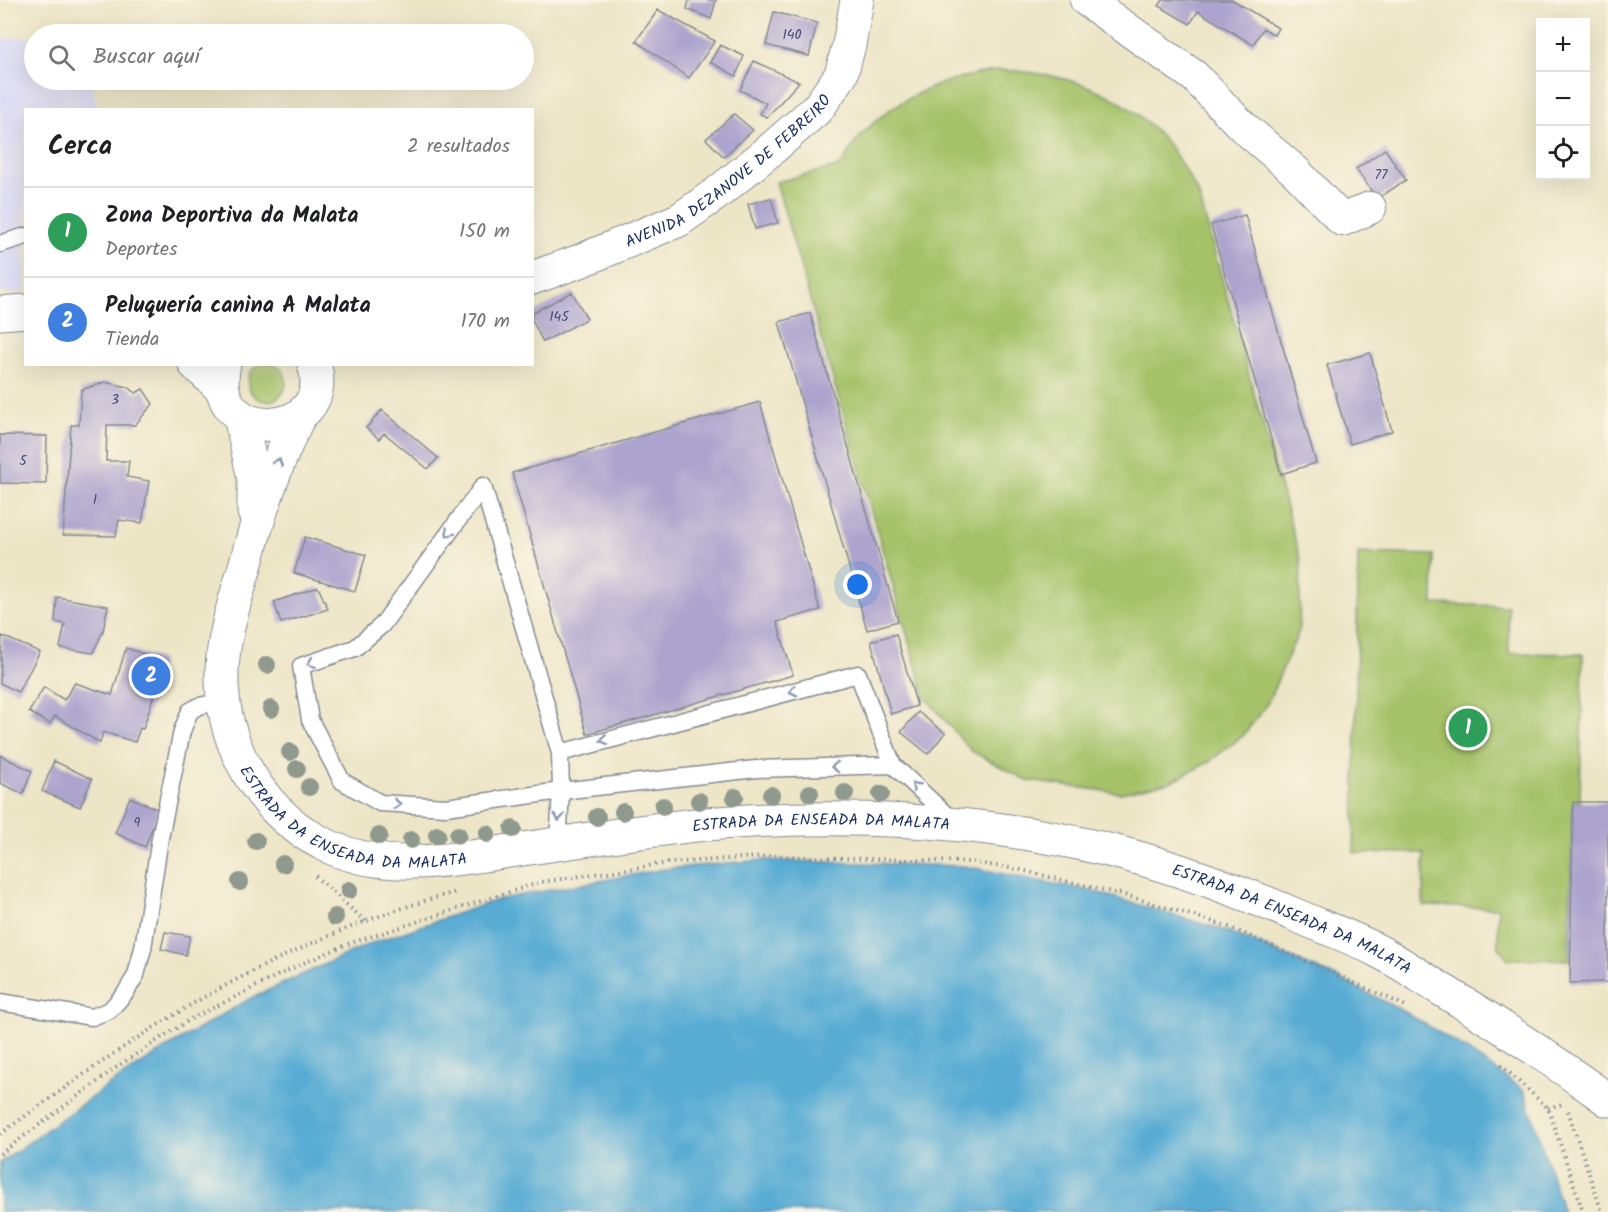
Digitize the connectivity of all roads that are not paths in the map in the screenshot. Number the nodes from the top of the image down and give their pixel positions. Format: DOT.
graph roads {
  1 [pos="857,0"];
  2 [pos="1086,0"];
  3 [pos="1370,208"];
  4 [pos="24,237"];
  5 [pos="0,244"];
  6 [pos="534,277"];
  7 [pos="24,311"];
  8 [pos="0,313"];
  9 [pos="198,366"];
  10 [pos="322,371"];
  11 [pos="229,390"];
  12 [pos="298,416"];
  13 [pos="253,538"];
  14 [pos="224,701"];
  15 [pos="560,753"];
  16 [pos="893,765"];
  17 [pos="561,791"];
  18 [pos="958,825"];
  19 [pos="558,844"];
  20 [pos="0,1002"];
  21 [pos="1604,1094"];
  1 -- 6 [label="main road, AVENIDA DEZANOVE DE FEBREIRO"];
  2 -- 3 [label="street"];
  4 -- 5 [label="lane"];
  7 -- 8 [label="main road"];
  9 -- 11 [label="main road"];
  10 -- 12 [label="main road, ESTRADA DA ENSEADA DA MALATA"];
  11 -- 12 [label="main road"];
  11 -- 13 [label="main road, ESTRADA DA ENSEADA DA MALATA"];
  13 -- 12 [label="main road, ESTRADA DA ENSEADA DA MALATA, one-way"];
  13 -- 14 [label="main road, ESTRADA DA ENSEADA DA MALATA"];
  14 -- 19 [label="main road, ESTRADA DA ENSEADA DA MALATA"];
  14 -- 20 [label="lane"];
  16 -- 15 [label="lane, one-way"];
  15 -- 17 [label="lane"];
  15 -- 17 [label="lane, one-way"];
  16 -- 17 [label="lane, one-way"];
  18 -- 16 [label="lane, one-way"];
  17 -- 19 [label="lane, one-way"];
  18 -- 19 [label="main road, ESTRADA DA ENSEADA DA MALATA"];
  18 -- 21 [label="main road, ESTRADA DA ENSEADA DA MALATA"];
}
